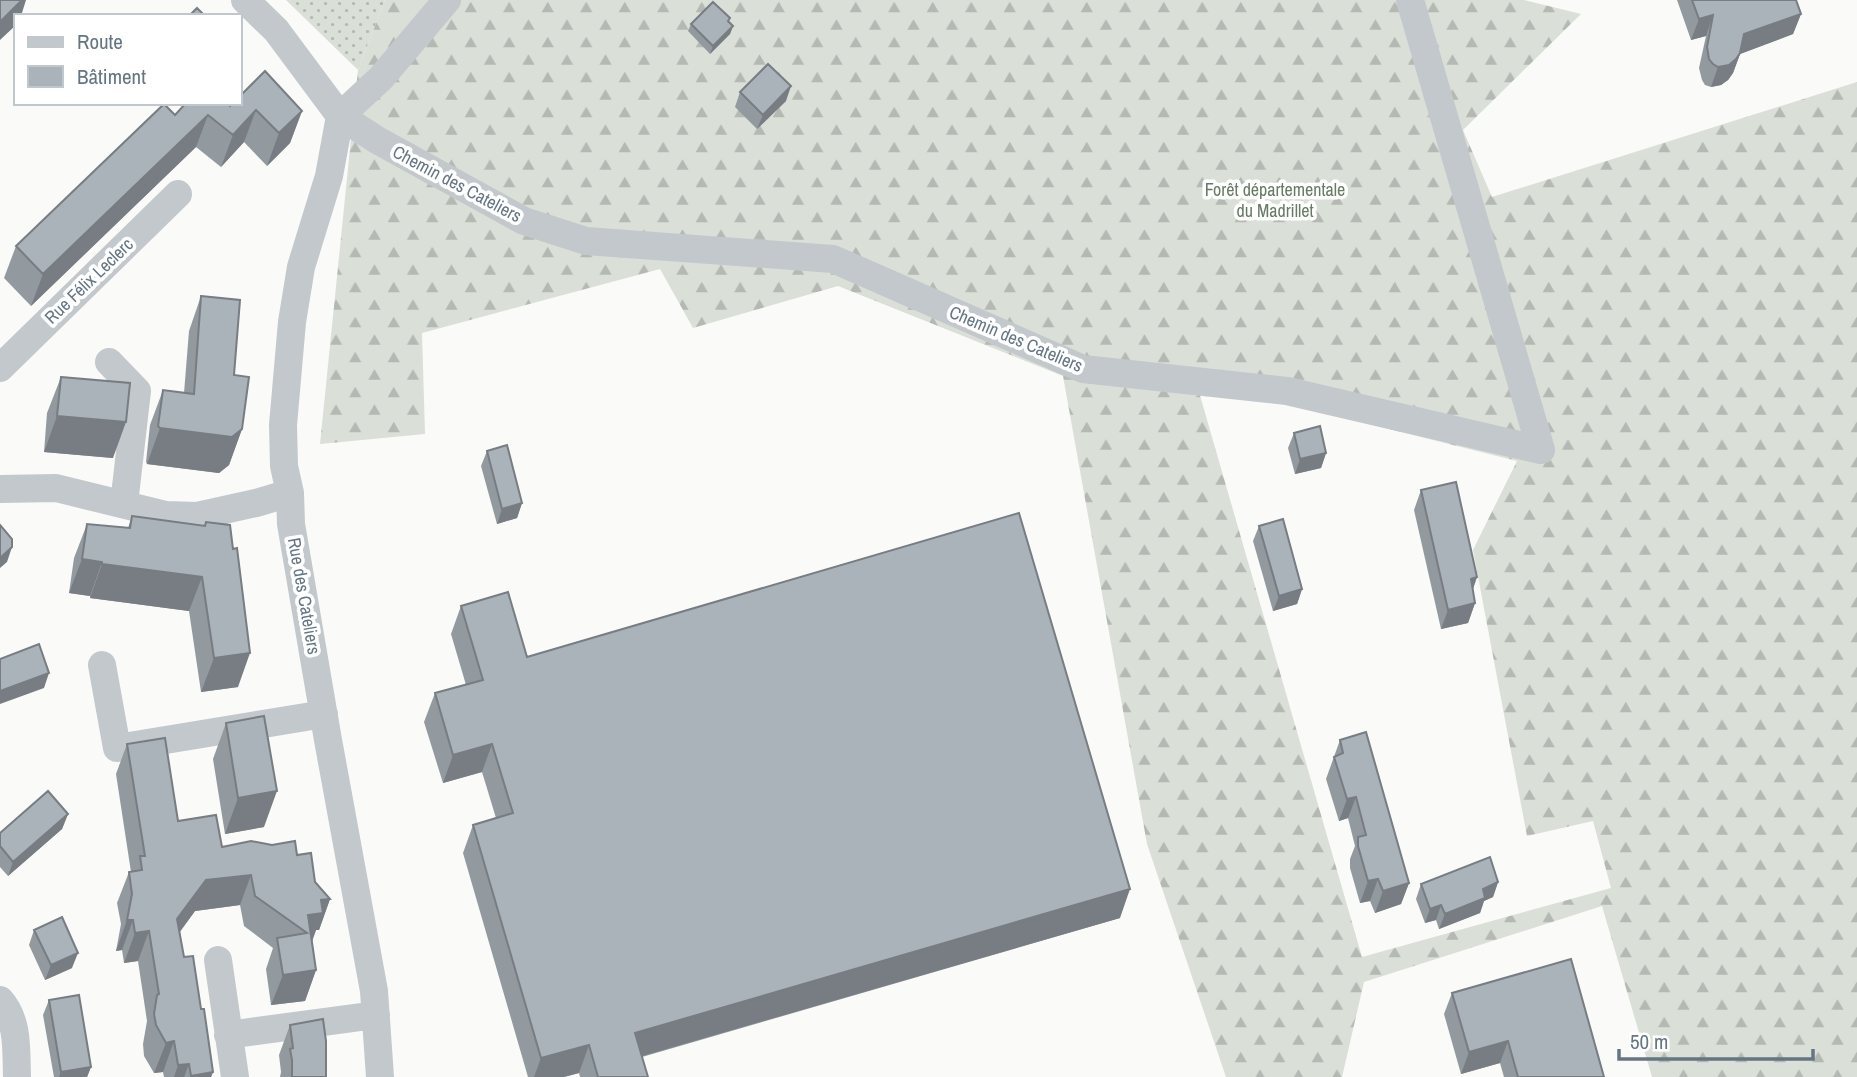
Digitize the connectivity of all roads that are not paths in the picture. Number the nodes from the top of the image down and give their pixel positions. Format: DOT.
graph roads {
  1 [pos="245,0"];
  2 [pos="447,0"];
  3 [pos="1410,0"];
  4 [pos="340,116"];
  5 [pos="178,194"];
  6 [pos="109,362"];
  7 [pos="0,368"];
  8 [pos="0,489"];
  9 [pos="290,493"];
  10 [pos="124,504"];
  11 [pos="103,665"];
  12 [pos="324,714"];
  13 [pos="218,960"];
  14 [pos="0,1000"];
  15 [pos="376,1015"];
  16 [pos="228,1035"];
  17 [pos="17,1077"];
  18 [pos="235,1077"];
  19 [pos="380,1077"];
  1 -- 4 [label="street"];
  2 -- 4 [label="street"];
  3 -- 4 [label="street, Chemin des Cateliers"];
  4 -- 9 [label="street, Rue des Cateliers"];
  5 -- 7 [label="street, Rue Félix Leclerc"];
  6 -- 10 [label="street"];
  8 -- 10 [label="street"];
  9 -- 10 [label="street"];
  9 -- 12 [label="street, Rue des Cateliers"];
  11 -- 12 [label="street"];
  12 -- 15 [label="street, Rue des Cateliers"];
  13 -- 16 [label="street"];
  14 -- 17 [label="street"];
  15 -- 16 [label="street"];
  15 -- 19 [label="street, Rue des Cateliers"];
  16 -- 18 [label="street"];
}
